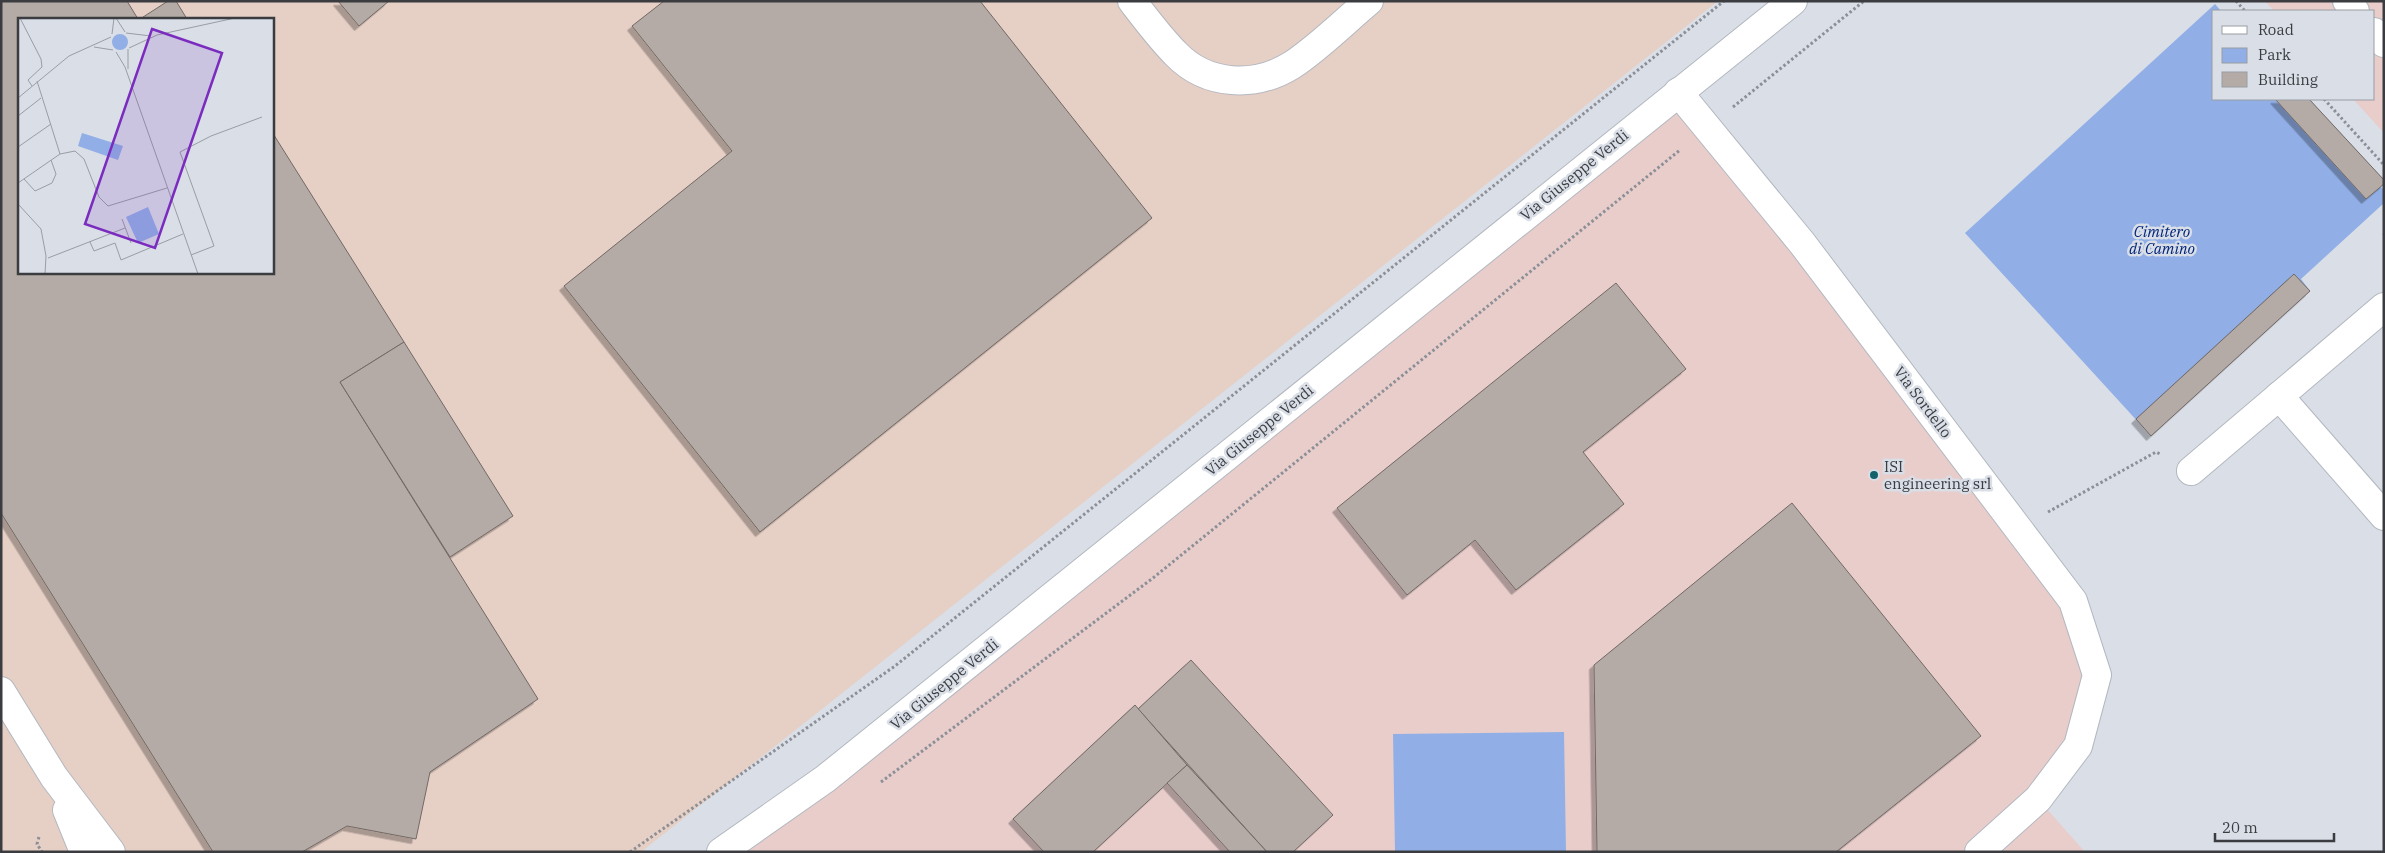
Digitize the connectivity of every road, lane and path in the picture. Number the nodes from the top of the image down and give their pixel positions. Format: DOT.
graph roads {
  1 [pos="1132,1"];
  2 [pos="1369,1"];
  3 [pos="1724,1"];
  4 [pos="1793,1"];
  5 [pos="1864,1"];
  6 [pos="2375,33"];
  7 [pos="2384,43"];
  8 [pos="1678,92"];
  9 [pos="2325,100"];
  10 [pos="1707,128"];
  11 [pos="2384,165"];
  12 [pos="2384,307"];
  13 [pos="2279,396"];
  14 [pos="2191,471"];
  15 [pos="2384,516"];
  16 [pos="2018,527"];
  17 [pos="1,691"];
  18 [pos="54,777"];
  19 [pos="874,787"];
  20 [pos="84,852"];
  21 [pos="111,852"];
  22 [pos="630,852"];
  23 [pos="721,852"];
  24 [pos="1978,852"];
  1 -- 2 [label="main road"];
  3 -- 22 [label="path"];
  4 -- 8 [label="main road, Via Giuseppe Verdi"];
  5 -- 10 [label="path"];
  6 -- 7 [label="main road"];
  8 -- 10 [label="main road, Via Sordello"];
  8 -- 23 [label="main road, Via Giuseppe Verdi"];
  9 -- 11 [label="path"];
  10 -- 16 [label="main road, Via Sordello"];
  10 -- 19 [label="path"];
  12 -- 13 [label="main road"];
  13 -- 14 [label="main road"];
  13 -- 15 [label="main road"];
  14 -- 16 [label="path"];
  16 -- 24 [label="main road, Via Sordello"];
  17 -- 18 [label="main road"];
  18 -- 20 [label="main road"];
  18 -- 21 [label="main road"];
}
